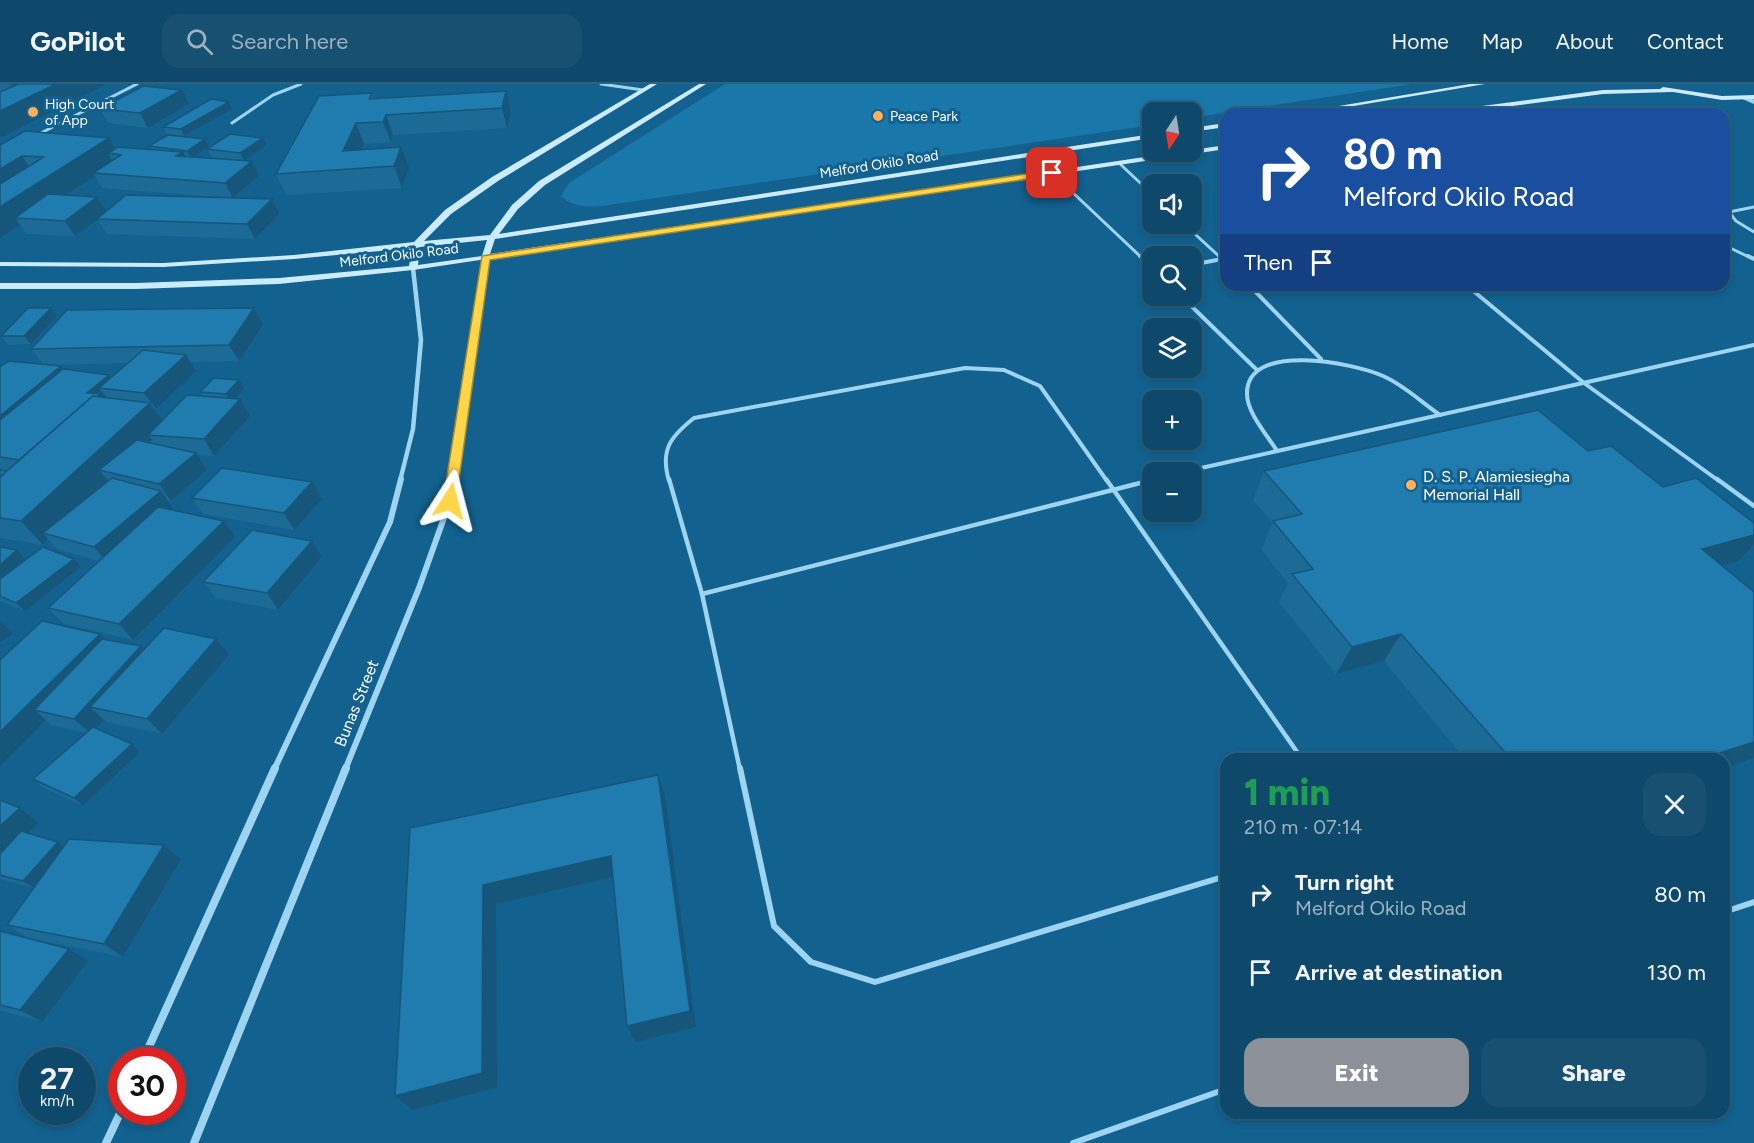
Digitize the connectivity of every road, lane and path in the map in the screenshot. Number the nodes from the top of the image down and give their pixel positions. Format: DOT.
graph roads {
  1 [pos="137,84"];
  2 [pos="301,84"];
  3 [pos="601,84"];
  4 [pos="654,84"];
  5 [pos="704,84"];
  6 [pos="1482,84"];
  7 [pos="1644,84"];
  8 [pos="643,90"];
  9 [pos="1671,91"];
  10 [pos="1754,97"];
  11 [pos="1745,98"];
  12 [pos="1754,102"];
  13 [pos="1332,108"];
  14 [pos="1482,108"];
  15 [pos="232,123"];
  16 [pos="1220,126"];
  17 [pos="1202,128"];
  18 [pos="32,138"];
  19 [pos="1142,138"];
  20 [pos="1220,148"];
  21 [pos="1119,163"];
  22 [pos="1052,173"];
  23 [pos="1142,185"];
  24 [pos="1754,207"];
  25 [pos="1730,212"];
  26 [pos="1730,213"];
  27 [pos="1754,232"];
  28 [pos="1195,234"];
  29 [pos="492,237"];
  30 [pos="416,245"];
  31 [pos="1730,248"];
  32 [pos="1220,257"];
  33 [pos="485,258"];
  34 [pos="1142,258"];
  35 [pos="1754,259"];
  36 [pos="1220,261"];
  37 [pos="0,264"];
  38 [pos="1202,264"];
  39 [pos="413,268"];
  40 [pos="0,286"];
  41 [pos="1255,291"];
  42 [pos="1473,291"];
  43 [pos="1191,306"];
  44 [pos="1754,345"];
  45 [pos="1321,359"];
  46 [pos="1257,370"];
  47 [pos="1584,383"];
  48 [pos="1440,415"];
  49 [pos="1276,451"];
  50 [pos="1202,468"];
  51 [pos="1142,483"];
  52 [pos="1113,490"];
  53 [pos="1754,506"];
  54 [pos="702,594"];
  55 [pos="1298,753"];
  56 [pos="1220,878"];
  57 [pos="1754,902"];
  58 [pos="1730,910"];
  59 [pos="149,1047"];
  60 [pos="1220,1091"];
  61 [pos="114,1125"];
  62 [pos="106,1143"];
  63 [pos="194,1143"];
  64 [pos="1073,1143"];
  1 -- 18 [label="lane"];
  2 -- 15 [label="lane"];
  3 -- 8 [label="lane"];
  4 -- 8 [label="main road"];
  5 -- 29 [label="main road"];
  6 -- 13 [label="main road"];
  7 -- 9 [label="main road"];
  8 -- 30 [label="main road"];
  9 -- 11 [label="main road"];
  9 -- 14 [label="main road"];
  10 -- 11 [label="main road"];
  11 -- 12 [label="street"];
  16 -- 17 [label="main road"];
  19 -- 29 [label="main road, Melford Okilo Road"];
  20 -- 21 [label="main road, Melford Okilo Road"];
  21 -- 22 [label="main road, Melford Okilo Road"];
  21 -- 23 [label="lane"];
  22 -- 33 [label="main road, Melford Okilo Road"];
  22 -- 34 [label="lane"];
  24 -- 25 [label="lane"];
  26 -- 27 [label="lane"];
  28 -- 32 [label="lane"];
  29 -- 30 [label="main road, Melford Okilo Road"];
  29 -- 33 [label="main road"];
  30 -- 37 [label="main road, Melford Okilo Road"];
  30 -- 39 [label="main road"];
  31 -- 35 [label="lane"];
  33 -- 39 [label="main road, Melford Okilo Road"];
  33 -- 63 [label="street, Bunas Street"];
  36 -- 38 [label="lane"];
  39 -- 40 [label="main road, Melford Okilo Road"];
  39 -- 59 [label="street"];
  41 -- 45 [label="lane"];
  42 -- 47 [label="lane"];
  43 -- 46 [label="lane"];
  44 -- 47 [label="lane"];
  45 -- 46 [label="lane"];
  45 -- 48 [label="lane"];
  46 -- 49 [label="lane"];
  47 -- 48 [label="lane"];
  47 -- 53 [label="lane"];
  48 -- 49 [label="lane"];
  49 -- 50 [label="lane"];
  51 -- 52 [label="lane"];
  52 -- 54 [label="lane"];
  52 -- 54 [label="lane"];
  52 -- 55 [label="lane"];
  54 -- 56 [label="lane"];
  57 -- 58 [label="lane"];
  60 -- 64 [label="lane"];
  61 -- 62 [label="street"];
}
